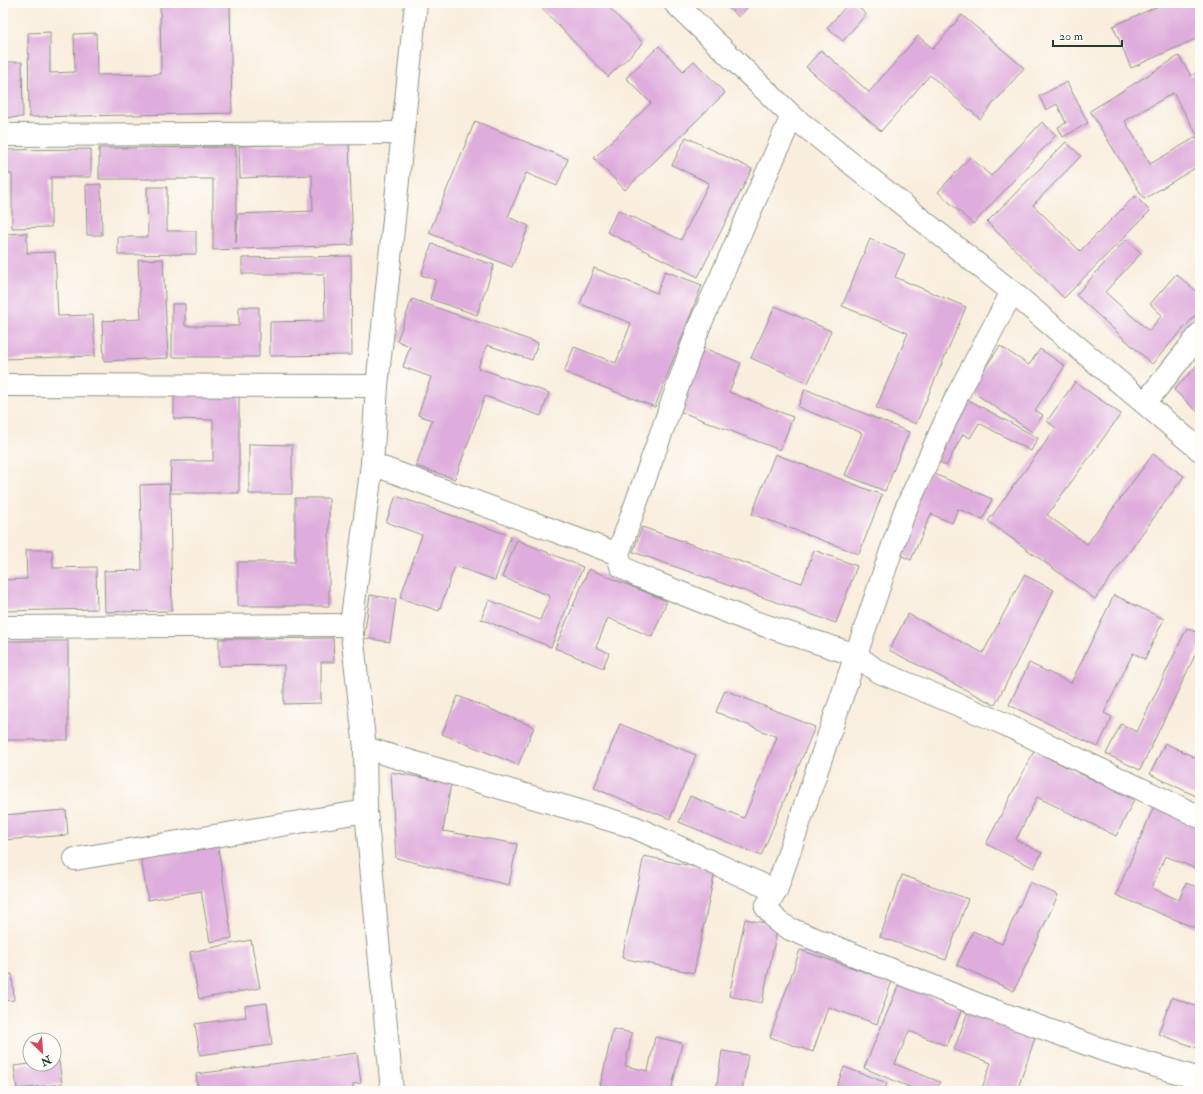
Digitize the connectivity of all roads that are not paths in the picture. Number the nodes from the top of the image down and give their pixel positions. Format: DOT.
graph roads {
  1 [pos="416,3"];
  2 [pos="675,3"];
  3 [pos="792,116"];
  4 [pos="403,133"];
  5 [pos="3,134"];
  6 [pos="1012,292"];
  7 [pos="1200,334"];
  8 [pos="3,385"];
  9 [pos="377,386"];
  10 [pos="1145,403"];
  11 [pos="1200,450"];
  12 [pos="372,464"];
  13 [pos="618,554"];
  14 [pos="350,625"];
  15 [pos="3,627"];
  16 [pos="856,655"];
  17 [pos="365,748"];
  18 [pos="366,811"];
  19 [pos="1200,816"];
  20 [pos="75,859"];
  21 [pos="776,891"];
  22 [pos="1200,1079"];
  23 [pos="392,1091"];
  1 -- 4 [label="street"];
  2 -- 3 [label="street"];
  3 -- 6 [label="street"];
  3 -- 13 [label="street"];
  4 -- 5 [label="street"];
  4 -- 9 [label="street"];
  6 -- 10 [label="street"];
  6 -- 16 [label="street"];
  7 -- 10 [label="street"];
  8 -- 9 [label="street"];
  9 -- 12 [label="street"];
  10 -- 11 [label="street"];
  12 -- 13 [label="street"];
  12 -- 14 [label="street"];
  13 -- 16 [label="street"];
  14 -- 15 [label="street"];
  14 -- 17 [label="street"];
  16 -- 19 [label="street"];
  16 -- 21 [label="street"];
  17 -- 18 [label="street"];
  17 -- 21 [label="street"];
  18 -- 20 [label="street"];
  18 -- 23 [label="street"];
  21 -- 22 [label="street"];
}
